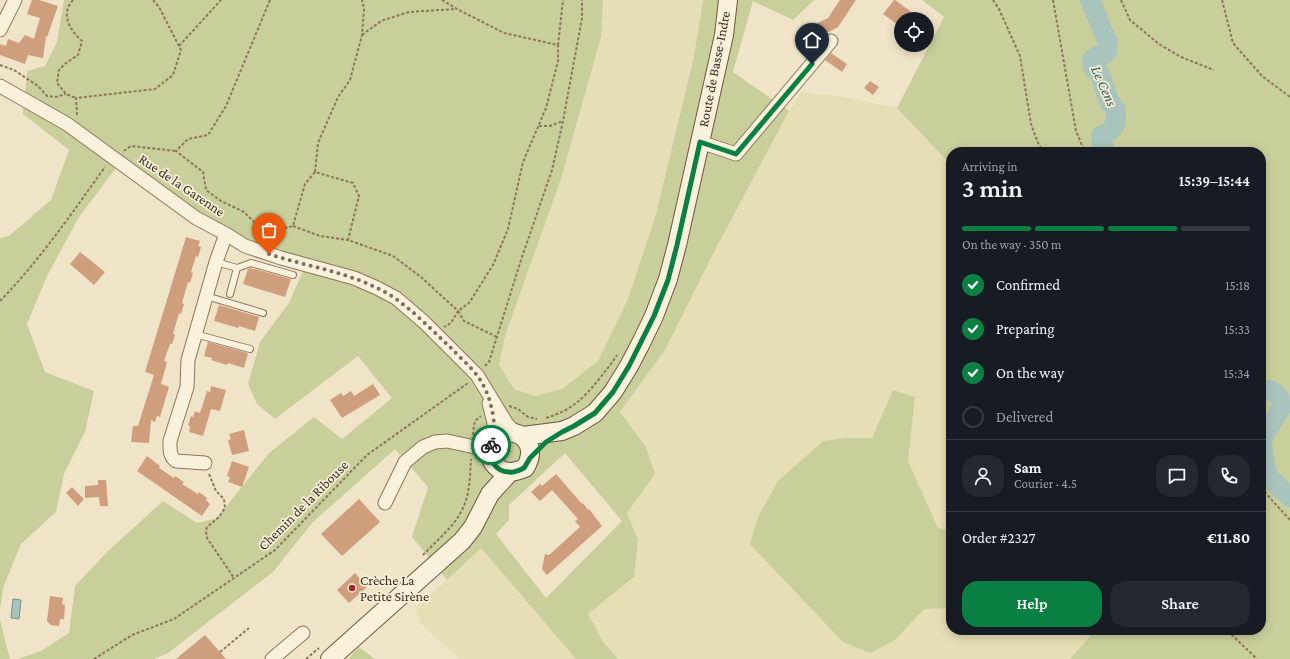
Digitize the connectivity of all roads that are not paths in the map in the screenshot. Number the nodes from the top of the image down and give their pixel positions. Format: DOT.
graph roads {
  1 [pos="15,0"];
  2 [pos="728,0"];
  3 [pos="0,30"];
  4 [pos="832,41"];
  5 [pos="0,86"];
  6 [pos="700,142"];
  7 [pos="226,234"];
  8 [pos="216,262"];
  9 [pos="237,268"];
  10 [pos="292,275"];
  11 [pos="230,294"];
  12 [pos="206,296"];
  13 [pos="263,313"];
  14 [pos="195,334"];
  15 [pos="250,349"];
  16 [pos="495,409"];
  17 [pos="562,432"];
  18 [pos="519,434"];
  19 [pos="487,449"];
  20 [pos="530,458"];
  21 [pos="205,463"];
  22 [pos="510,472"];
  23 [pos="490,494"];
  24 [pos="385,503"];
  25 [pos="303,633"];
  26 [pos="327,652"];
  27 [pos="272,659"];
  1 -- 3 [label="street"];
  2 -- 6 [label="main road, Route de Basse-Indre"];
  4 -- 6 [label="street"];
  5 -- 7 [label="street, Rue de la Garenne"];
  6 -- 17 [label="main road, Route de Basse-Indre"];
  7 -- 8 [label="street"];
  7 -- 16 [label="street, Rue de la Garenne"];
  8 -- 9 [label="lane"];
  8 -- 12 [label="street"];
  9 -- 10 [label="lane"];
  9 -- 11 [label="lane"];
  12 -- 13 [label="lane"];
  12 -- 14 [label="street"];
  14 -- 15 [label="lane"];
  14 -- 21 [label="street"];
  16 -- 18 [label="street, Rue de la Garenne"];
  16 -- 19 [label="street, Rue de la Garenne"];
  17 -- 18 [label="main road, Route de Basse-Indre"];
  17 -- 20 [label="main road, Route de Basse-Indre"];
  18 -- 19 [label="main road"];
  18 -- 20 [label="main road"];
  19 -- 22 [label="main road"];
  19 -- 23 [label="main road"];
  19 -- 24 [label="street"];
  20 -- 22 [label="main road"];
  22 -- 23 [label="main road"];
  23 -- 26 [label="main road"];
  25 -- 27 [label="street"];
}
